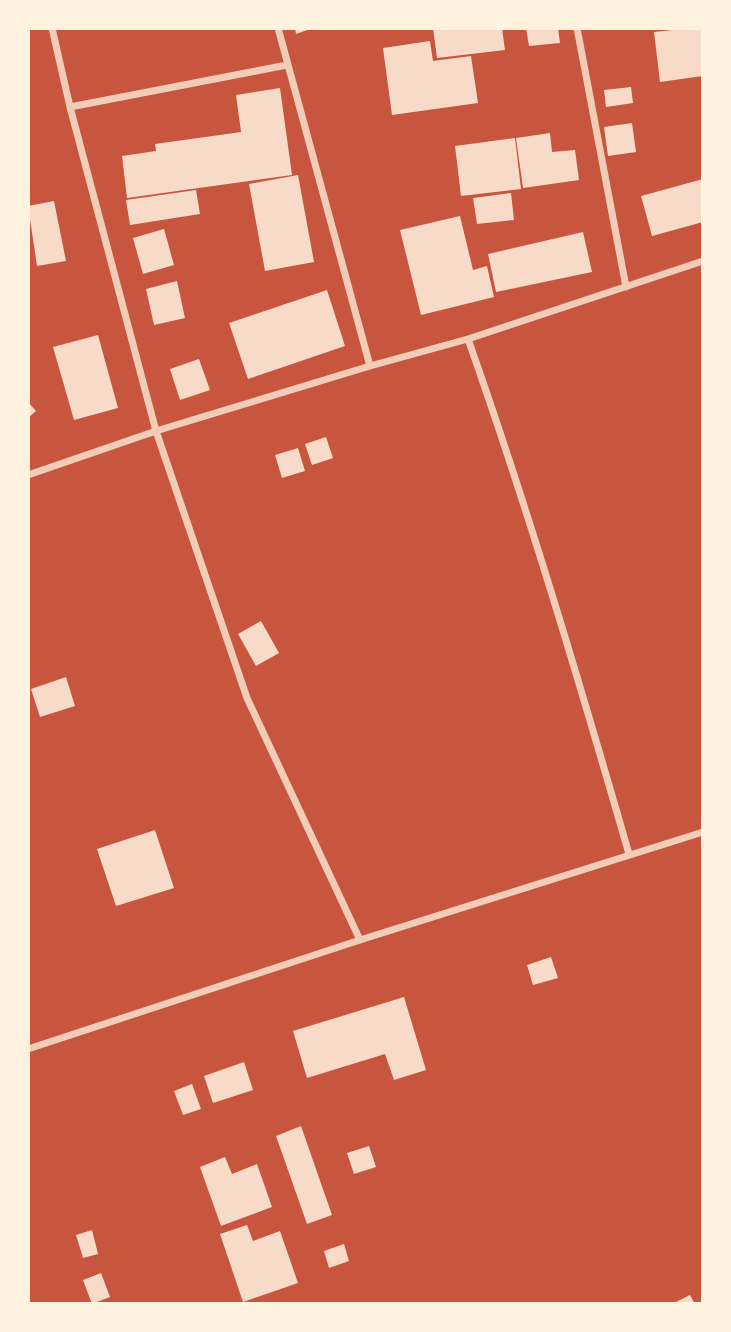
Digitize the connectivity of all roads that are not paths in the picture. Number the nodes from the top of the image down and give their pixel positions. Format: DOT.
graph roads {
  1 [pos="52,28"];
  2 [pos="278,28"];
  3 [pos="577,28"];
  4 [pos="287,65"];
  5 [pos="70,107"];
  6 [pos="703,261"];
  7 [pos="626,287"];
  8 [pos="468,339"];
  9 [pos="370,366"];
  10 [pos="156,431"];
  11 [pos="28,475"];
  12 [pos="703,832"];
  13 [pos="629,855"];
  14 [pos="360,940"];
  15 [pos="28,1049"];
  1 -- 5 [label="street"];
  2 -- 4 [label="street"];
  3 -- 7 [label="street"];
  4 -- 5 [label="street"];
  4 -- 9 [label="street"];
  5 -- 10 [label="street"];
  6 -- 7 [label="street"];
  7 -- 8 [label="street"];
  8 -- 9 [label="street"];
  8 -- 13 [label="street"];
  9 -- 10 [label="street"];
  10 -- 11 [label="street"];
  10 -- 14 [label="street"];
  12 -- 13 [label="street"];
  13 -- 14 [label="street"];
  14 -- 15 [label="street"];
}
